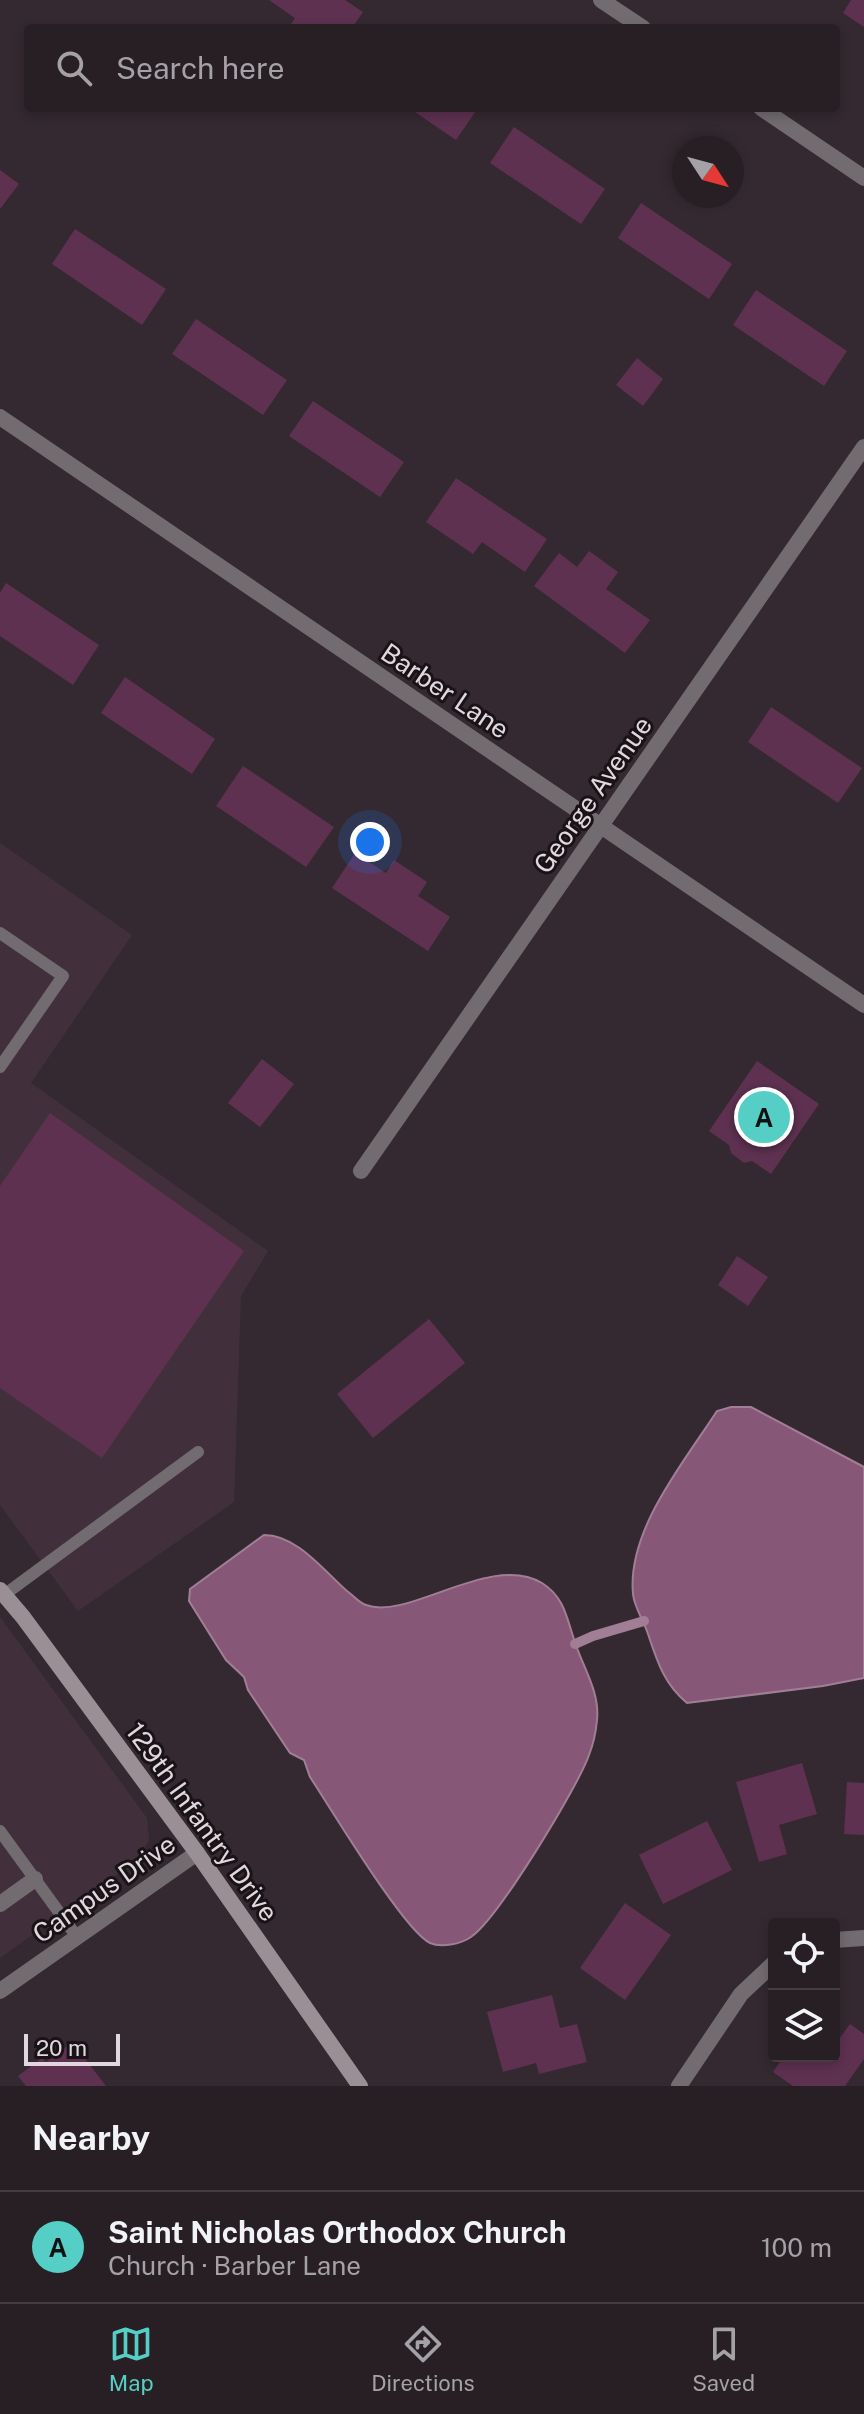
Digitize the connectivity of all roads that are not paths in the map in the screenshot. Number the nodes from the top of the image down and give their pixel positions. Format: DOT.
graph roads {
  1 [pos="601,0"];
  2 [pos="637,24"];
  3 [pos="767,112"];
  4 [pos="864,178"];
  5 [pos="0,417"];
  6 [pos="864,447"];
  7 [pos="601,826"];
  8 [pos="0,933"];
  9 [pos="864,1005"];
  10 [pos="0,1067"];
  11 [pos="361,1171"];
  12 [pos="198,1452"];
  13 [pos="2,1592"];
  14 [pos="0,1831"];
  15 [pos="197,1853"];
  16 [pos="35,1879"];
  17 [pos="0,1904"];
  18 [pos="77,1937"];
  19 [pos="864,1938"];
  20 [pos="840,1940"];
  21 [pos="768,1969"];
  22 [pos="0,1991"];
  23 [pos="360,2086"];
  24 [pos="679,2086"];
  1 -- 2 [label="street"];
  3 -- 4 [label="street"];
  5 -- 7 [label="street, Barber Lane"];
  6 -- 7 [label="street, George Avenue"];
  7 -- 9 [label="street, Barber Lane"];
  7 -- 11 [label="street, George Avenue"];
  8 -- 10 [label="lane"];
  12 -- 13 [label="lane"];
  13 -- 15 [label="street, 129th Infantry Drive"];
  14 -- 16 [label="lane"];
  15 -- 18 [label="street, Campus Drive"];
  15 -- 23 [label="street, 129th Infantry Drive"];
  16 -- 17 [label="street"];
  16 -- 18 [label="lane"];
  18 -- 22 [label="street, Campus Drive"];
  19 -- 20 [label="street"];
  21 -- 24 [label="street"];
}
